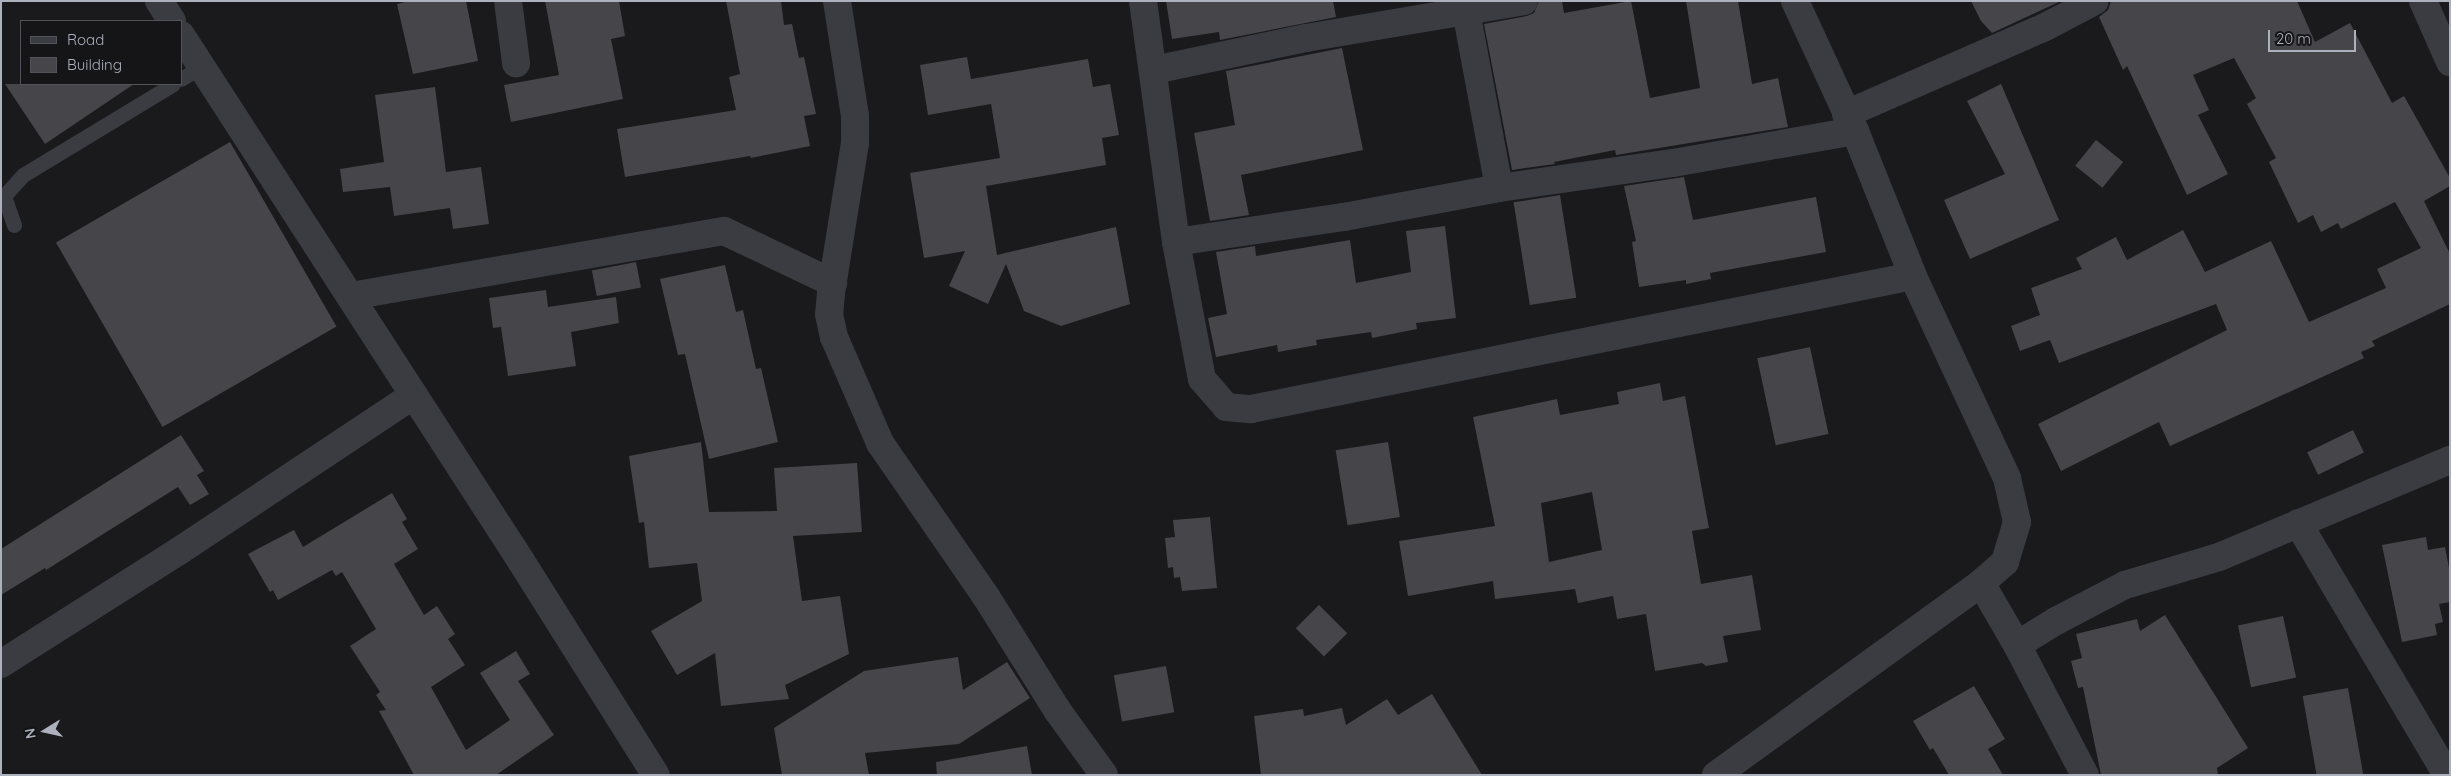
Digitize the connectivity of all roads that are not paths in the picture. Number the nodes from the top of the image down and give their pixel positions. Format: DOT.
graph roads {
  1 [pos="159,1"];
  2 [pos="508,1"];
  3 [pos="837,1"];
  4 [pos="1143,1"];
  5 [pos="1524,1"];
  6 [pos="1795,1"];
  7 [pos="2095,1"];
  8 [pos="2423,1"];
  9 [pos="1466,11"];
  10 [pos="171,20"];
  11 [pos="182,38"];
  12 [pos="2450,62"];
  13 [pos="516,63"];
  14 [pos="1154,70"];
  15 [pos="192,73"];
  16 [pos="171,85"];
  17 [pos="1851,123"];
  18 [pos="1499,188"];
  19 [pos="14,225"];
  20 [pos="1176,242"];
  21 [pos="1913,276"];
  22 [pos="833,282"];
  23 [pos="351,296"];
  24 [pos="414,395"];
  25 [pos="2450,460"];
  26 [pos="2298,523"];
  27 [pos="1981,583"];
  28 [pos="2017,645"];
  29 [pos="1,664"];
  30 [pos="656,775"];
  31 [pos="1104,775"];
  32 [pos="1716,775"];
  33 [pos="2086,775"];
  34 [pos="2447,775"];
  1 -- 10 [label="street"];
  2 -- 13 [label="street"];
  3 -- 22 [label="street"];
  4 -- 14 [label="street"];
  5 -- 9 [label="street"];
  6 -- 17 [label="street"];
  7 -- 17 [label="street"];
  8 -- 12 [label="street"];
  9 -- 14 [label="street"];
  9 -- 18 [label="street"];
  11 -- 15 [label="street"];
  14 -- 20 [label="street"];
  15 -- 23 [label="street"];
  16 -- 19 [label="lane"];
  17 -- 18 [label="street"];
  17 -- 21 [label="street"];
  18 -- 20 [label="street"];
  20 -- 21 [label="street"];
  21 -- 27 [label="street"];
  22 -- 23 [label="street"];
  22 -- 31 [label="street"];
  23 -- 24 [label="street"];
  24 -- 29 [label="street"];
  24 -- 30 [label="street"];
  25 -- 26 [label="street"];
  26 -- 28 [label="street"];
  26 -- 34 [label="street"];
  27 -- 28 [label="street"];
  27 -- 32 [label="street"];
  28 -- 33 [label="street"];
}
